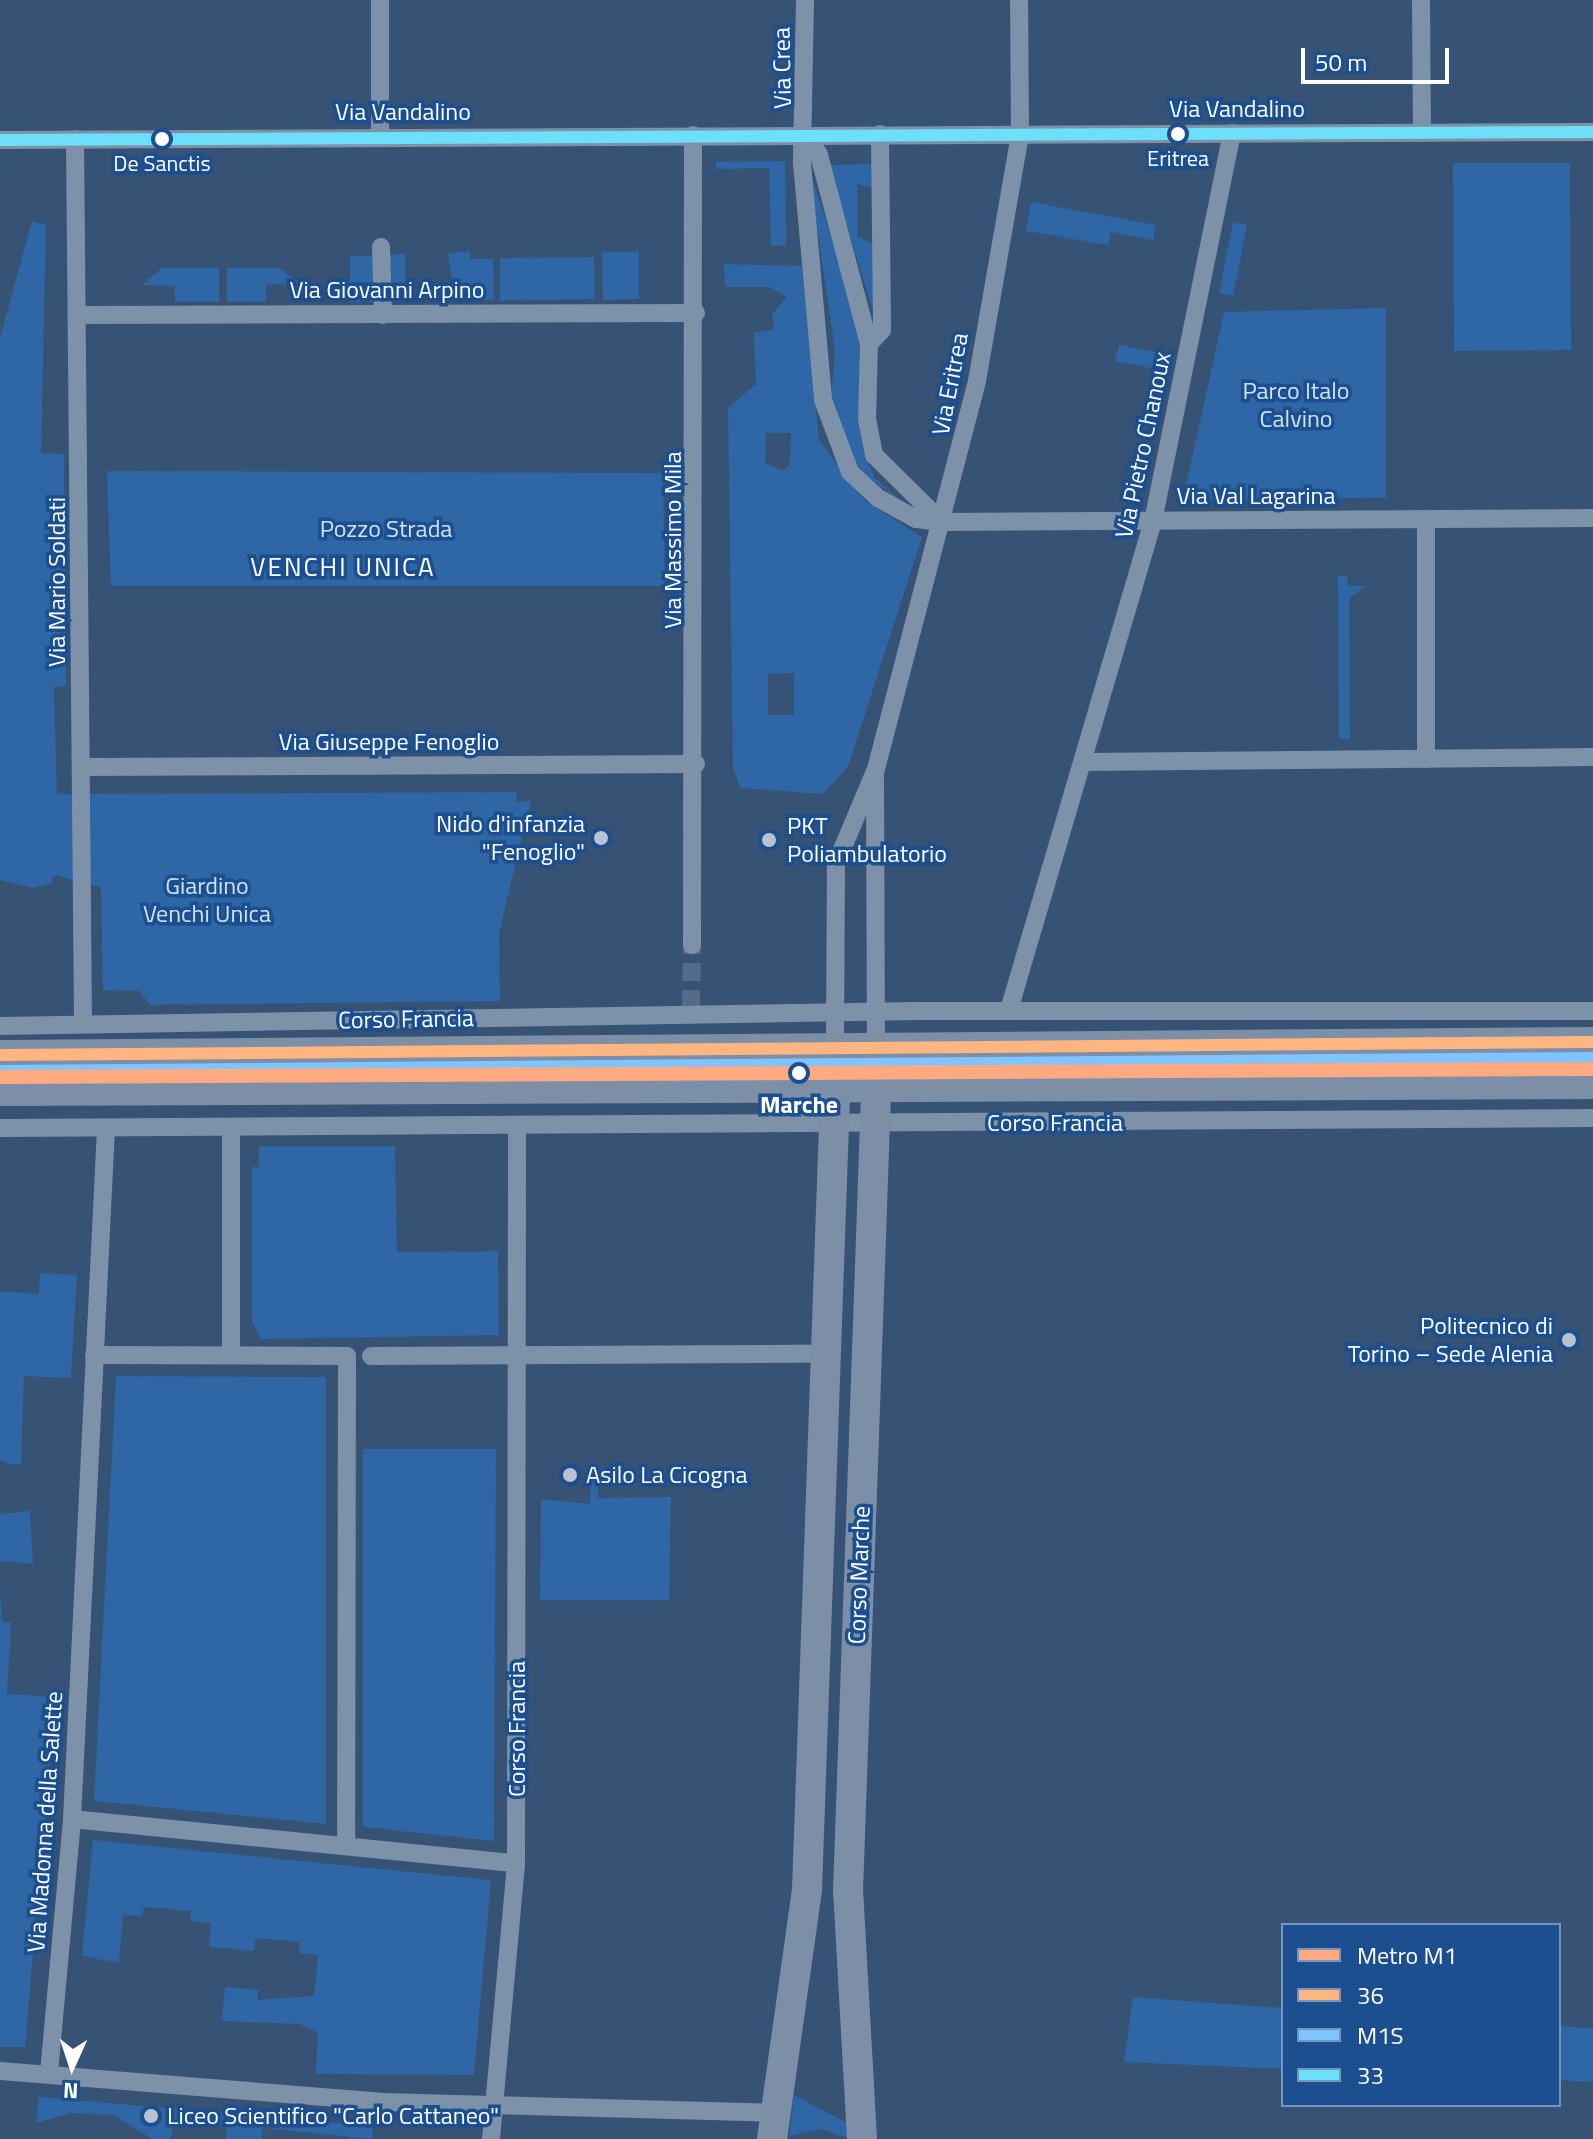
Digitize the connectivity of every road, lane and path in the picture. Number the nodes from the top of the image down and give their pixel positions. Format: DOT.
graph roads {
  1 [pos="380,0"];
  2 [pos="805,0"];
  3 [pos="1019,0"];
  4 [pos="1421,0"];
  5 [pos="1593,132"];
  6 [pos="1232,133"];
  7 [pos="1422,133"];
  8 [pos="880,134"];
  9 [pos="1020,134"];
  10 [pos="693,135"];
  11 [pos="807,135"];
  12 [pos="380,136"];
  13 [pos="75,139"];
  14 [pos="0,140"];
  15 [pos="381,247"];
  16 [pos="696,313"];
  17 [pos="78,315"];
  18 [pos="383,315"];
  19 [pos="869,344"];
  20 [pos="1593,518"];
  21 [pos="1426,519"];
  22 [pos="1153,521"];
  23 [pos="942,522"];
  24 [pos="1593,757"];
  25 [pos="1426,759"];
  26 [pos="1084,762"];
  27 [pos="696,764"];
  28 [pos="82,767"];
  29 [pos="876,769"];
  30 [pos="692,945"];
  31 [pos="1009,1010"];
  32 [pos="875,1011"];
  33 [pos="1593,1011"];
  34 [pos="831,1012"];
  35 [pos="269,1022"];
  36 [pos="83,1024"];
  37 [pos="0,1026"];
  38 [pos="1593,1042"];
  39 [pos="835,1044"];
  40 [pos="876,1044"];
  41 [pos="330,1051"];
  42 [pos="0,1055"];
  43 [pos="1593,1084"];
  44 [pos="837,1086"];
  45 [pos="877,1086"];
  46 [pos="0,1091"];
  47 [pos="1593,1118"];
  48 [pos="837,1124"];
  49 [pos="876,1124"];
  50 [pos="517,1126"];
  51 [pos="231,1127"];
  52 [pos="0,1128"];
  53 [pos="106,1128"];
  54 [pos="828,1354"];
  55 [pos="94,1355"];
  56 [pos="231,1355"];
  57 [pos="519,1355"];
  58 [pos="371,1356"];
  59 [pos="72,1819"];
  60 [pos="346,1846"];
  61 [pos="516,1863"];
  62 [pos="0,2071"];
  63 [pos="49,2073"];
  64 [pos="494,2101"];
  65 [pos="774,2126"];
  66 [pos="491,2139"];
  67 [pos="862,2139"];
  1 -- 12 [label="street"];
  2 -- 11 [label="street, Via Crea"];
  3 -- 9 [label="street, Via Eritrea"];
  4 -- 7 [label="street"];
  5 -- 7 [label="street, Via Vandalino"];
  6 -- 7 [label="street, Via Vandalino"];
  6 -- 9 [label="street, Via Vandalino"];
  6 -- 22 [label="street, Via Pietro Chanoux"];
  8 -- 9 [label="street, Via Vandalino"];
  8 -- 11 [label="street, Via Vandalino"];
  8 -- 19 [label="street"];
  9 -- 23 [label="street, Via Eritrea"];
  10 -- 11 [label="street, Via Vandalino"];
  10 -- 12 [label="street, Via Vandalino"];
  10 -- 16 [label="street, Via Massimo Mila"];
  11 -- 19 [label="street"];
  11 -- 23 [label="street"];
  12 -- 13 [label="street, Via Vandalino"];
  13 -- 14 [label="street, Via Vandalino"];
  13 -- 17 [label="street, Via Mario Soldati"];
  15 -- 18 [label="street"];
  16 -- 18 [label="street, Via Giovanni Arpino"];
  16 -- 27 [label="street, Via Massimo Mila"];
  17 -- 18 [label="street, Via Giovanni Arpino"];
  17 -- 28 [label="street, Via Mario Soldati"];
  19 -- 23 [label="street"];
  20 -- 21 [label="street, Via Val Lagarina"];
  21 -- 22 [label="street, Via Val Lagarina"];
  21 -- 25 [label="street"];
  22 -- 23 [label="street, Via Val Lagarina"];
  22 -- 26 [label="street, Via Pietro Chanoux"];
  23 -- 29 [label="street, Via Eritrea"];
  24 -- 25 [label="street"];
  25 -- 26 [label="street"];
  26 -- 31 [label="street, Via Pietro Chanoux"];
  27 -- 28 [label="street, Via Giuseppe Fenoglio"];
  27 -- 30 [label="street, Via Massimo Mila"];
  28 -- 36 [label="street, Via Mario Soldati"];
  29 -- 32 [label="street"];
  29 -- 34 [label="street"];
  31 -- 32 [label="street, Corso Francia"];
  31 -- 33 [label="street, Corso Francia"];
  32 -- 34 [label="street, Corso Francia"];
  32 -- 40 [label="street, Corso Marche"];
  34 -- 35 [label="street, Corso Francia"];
  34 -- 39 [label="street, Corso Marche"];
  35 -- 36 [label="street, Corso Francia"];
  35 -- 41 [label="street, Corso Francia"];
  36 -- 37 [label="street, Corso Francia"];
  38 -- 40 [label="main road, Corso Francia"];
  39 -- 40 [label="main road, Corso Francia"];
  39 -- 41 [label="main road, Corso Francia"];
  39 -- 44 [label="main road, Corso Marche"];
  40 -- 45 [label="main road, Corso Marche"];
  41 -- 42 [label="main road, Corso Francia"];
  43 -- 45 [label="main road, Corso Francia"];
  44 -- 45 [label="main road, Corso Francia"];
  44 -- 46 [label="main road, Corso Francia"];
  44 -- 48 [label="main road, Corso Marche"];
  45 -- 49 [label="main road, Corso Marche"];
  47 -- 49 [label="street, Corso Francia"];
  48 -- 49 [label="street, Corso Francia"];
  48 -- 50 [label="street, Corso Francia"];
  48 -- 54 [label="main road, Corso Marche"];
  49 -- 67 [label="main road, Corso Marche"];
  50 -- 51 [label="street, Corso Francia"];
  50 -- 57 [label="street, Corso Francia"];
  51 -- 53 [label="street, Corso Francia"];
  51 -- 56 [label="street"];
  52 -- 53 [label="street, Corso Francia"];
  53 -- 55 [label="street, Via Madonna della Salette"];
  54 -- 57 [label="street"];
  54 -- 65 [label="main road, Corso Marche"];
  55 -- 56 [label="street"];
  55 -- 59 [label="street, Via Madonna della Salette"];
  56 -- 60 [label="street"];
  57 -- 58 [label="street"];
  57 -- 61 [label="street, Corso Francia"];
  59 -- 60 [label="street"];
  59 -- 63 [label="street, Via Madonna della Salette"];
  60 -- 61 [label="street"];
  61 -- 64 [label="street, Corso Francia"];
  62 -- 63 [label="street"];
  63 -- 64 [label="street"];
  64 -- 65 [label="street, Corso Marche"];
  64 -- 66 [label="street"];
}
